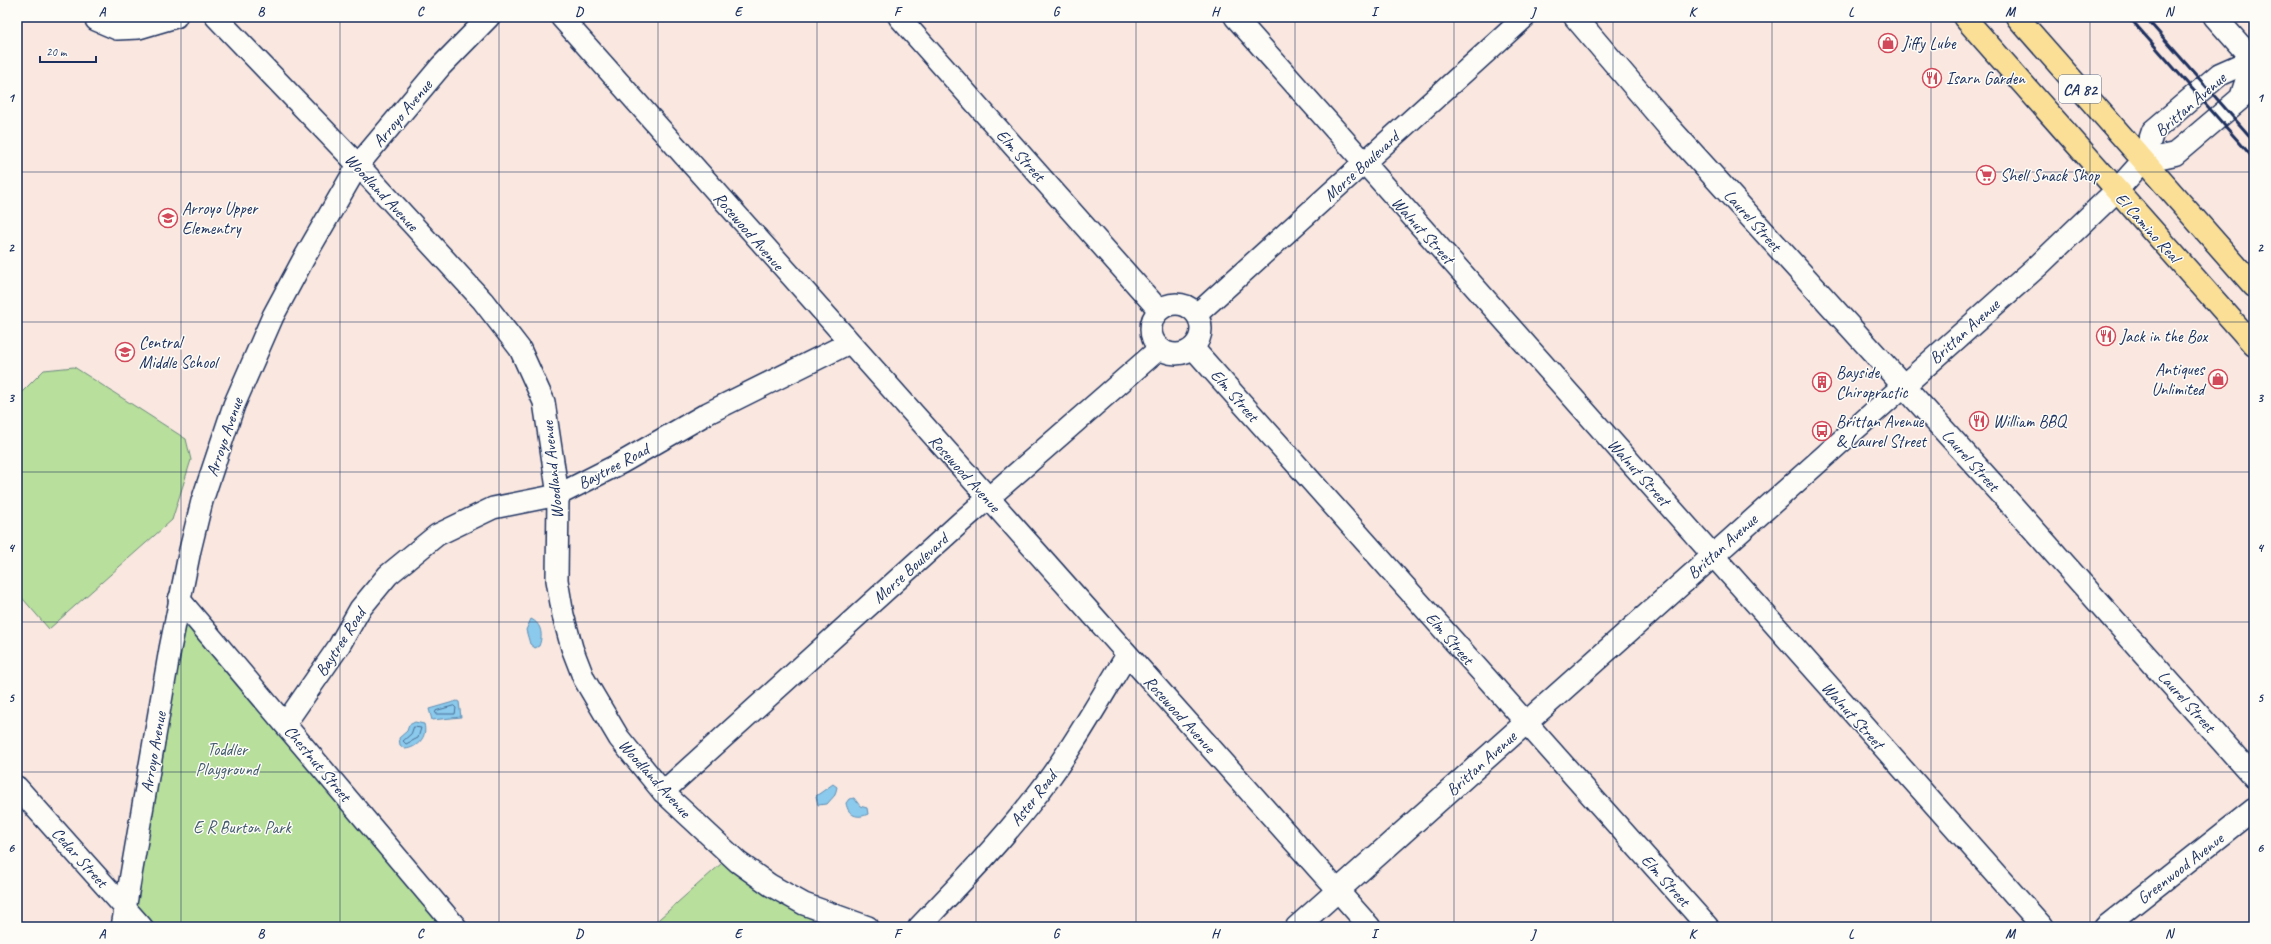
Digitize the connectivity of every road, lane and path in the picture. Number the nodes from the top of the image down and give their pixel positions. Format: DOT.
graph roads {
  1 [pos="95,17"];
  2 [pos="176,17"];
  3 [pos="216,17"];
  4 [pos="489,17"];
  5 [pos="561,17"];
  6 [pos="899,17"];
  7 [pos="1235,17"];
  8 [pos="1525,17"];
  9 [pos="1576,17"];
  10 [pos="1964,17"];
  11 [pos="2017,17"];
  12 [pos="2214,17"];
  13 [pos="2254,60"];
  14 [pos="2143,161"];
  15 [pos="1364,164"];
  16 [pos="358,165"];
  17 [pos="2116,191"];
  18 [pos="2254,286"];
  19 [pos="1159,310"];
  20 [pos="1197,314"];
  21 [pos="849,343"];
  22 [pos="2254,345"];
  23 [pos="1160,348"];
  24 [pos="1193,348"];
  25 [pos="1903,385"];
  26 [pos="558,495"];
  27 [pos="988,498"];
  28 [pos="1712,554"];
  29 [pos="179,599"];
  30 [pos="1127,655"];
  31 [pos="1525,723"];
  32 [pos="285,724"];
  33 [pos="2254,777"];
  34 [pos="17,787"];
  35 [pos="663,792"];
  36 [pos="2254,809"];
  37 [pos="1337,890"];
  38 [pos="124,918"];
  39 [pos="142,927"];
  40 [pos="456,927"];
  41 [pos="868,927"];
  42 [pos="919,927"];
  43 [pos="1297,927"];
  44 [pos="1370,927"];
  45 [pos="1708,927"];
  46 [pos="2043,927"];
  47 [pos="2105,927"];
  1 -- 2 [label="street"];
  3 -- 16 [label="street, Woodland Avenue"];
  4 -- 16 [label="street, Arroyo Avenue"];
  5 -- 21 [label="street, Rosewood Avenue"];
  6 -- 19 [label="street, Elm Street"];
  7 -- 15 [label="street, Walnut Street"];
  8 -- 15 [label="street, Morse Boulevard"];
  9 -- 25 [label="main road, Laurel Street"];
  10 -- 17 [label="main road, El Camino Real / CA 82"];
  11 -- 14 [label="main road, CA 82"];
  12 -- 13 [label="main road"];
  13 -- 14 [label="main road, Brittan Avenue"];
  13 -- 14 [label="main road, Brittan Avenue"];
  14 -- 17 [label="main road, Brittan Avenue"];
  14 -- 18 [label="main road, CA 82"];
  15 -- 20 [label="street, Morse Boulevard"];
  15 -- 28 [label="street, Walnut Street"];
  16 -- 26 [label="street, Woodland Avenue"];
  16 -- 29 [label="street, Arroyo Avenue"];
  17 -- 22 [label="main road, El Camino Real / CA 82"];
  17 -- 25 [label="main road, Brittan Avenue"];
  19 -- 20 [label="street"];
  19 -- 23 [label="street"];
  20 -- 24 [label="street"];
  21 -- 26 [label="street, Baytree Road"];
  21 -- 27 [label="street, Rosewood Avenue"];
  23 -- 24 [label="street"];
  23 -- 27 [label="street, Morse Boulevard"];
  24 -- 31 [label="street, Elm Street"];
  25 -- 28 [label="main road, Brittan Avenue"];
  25 -- 33 [label="main road, Laurel Street"];
  26 -- 32 [label="street, Baytree Road"];
  26 -- 35 [label="street, Woodland Avenue"];
  27 -- 30 [label="street, Rosewood Avenue"];
  27 -- 35 [label="street, Morse Boulevard"];
  28 -- 31 [label="main road, Brittan Avenue"];
  28 -- 46 [label="street, Walnut Street"];
  29 -- 32 [label="street, Chestnut Street"];
  29 -- 38 [label="street, Arroyo Avenue"];
  30 -- 37 [label="street, Rosewood Avenue"];
  30 -- 42 [label="street, Aster Road"];
  31 -- 37 [label="main road, Brittan Avenue"];
  31 -- 45 [label="street, Elm Street"];
  32 -- 40 [label="street, Chestnut Street"];
  34 -- 38 [label="street, Cedar Street"];
  35 -- 41 [label="street, Woodland Avenue"];
  36 -- 47 [label="street, Greenwood Avenue"];
  37 -- 43 [label="main road, Brittan Avenue"];
  37 -- 44 [label="street, Rosewood Avenue"];
  38 -- 39 [label="street, Cedar Street"];
}
